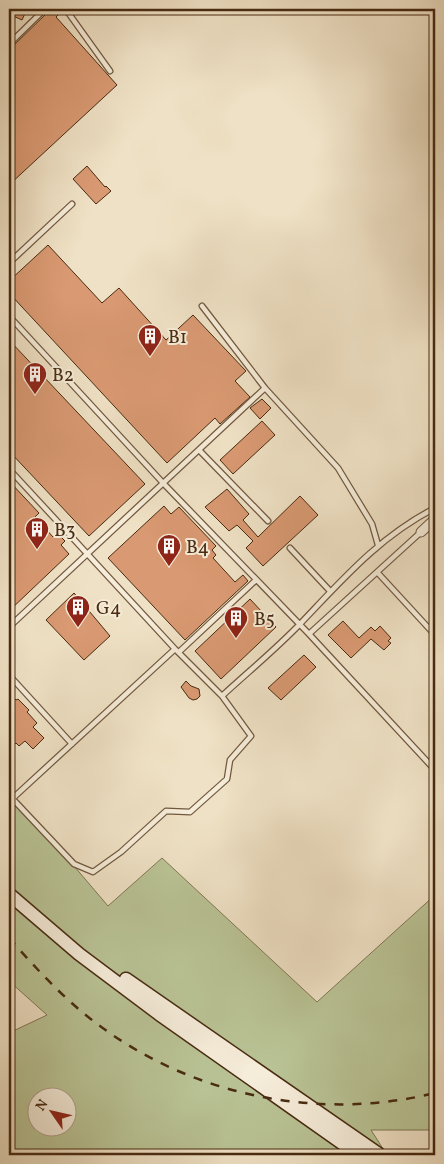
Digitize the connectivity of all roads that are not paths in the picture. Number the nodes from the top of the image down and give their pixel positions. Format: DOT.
graph roads {
  1 [pos="45,9"];
  2 [pos="62,9"];
  3 [pos="9,44"];
  4 [pos="110,71"];
  5 [pos="72,204"];
  6 [pos="9,263"];
  7 [pos="202,306"];
  8 [pos="9,316"];
  9 [pos="265,388"];
  10 [pos="199,450"];
  11 [pos="9,469"];
  12 [pos="164,484"];
  13 [pos="435,508"];
  14 [pos="435,519"];
  15 [pos="268,521"];
  16 [pos="421,532"];
  17 [pos="378,545"];
  18 [pos="290,548"];
  19 [pos="87,554"];
  20 [pos="377,572"];
  21 [pos="256,580"];
  22 [pos="330,591"];
  23 [pos="299,625"];
  24 [pos="9,627"];
  25 [pos="309,634"];
  26 [pos="435,635"];
  27 [pos="177,650"];
  28 [pos="9,674"];
  29 [pos="222,696"];
  30 [pos="72,744"];
  31 [pos="435,770"];
  32 [pos="10,795"];
  33 [pos="9,894"];
  34 [pos="24,908"];
  35 [pos="359,1155"];
  36 [pos="380,1155"];
  1 -- 3 [label="lane"];
  2 -- 4 [label="lane"];
  5 -- 6 [label="lane"];
  7 -- 9 [label="lane"];
  8 -- 12 [label="lane"];
  9 -- 10 [label="lane"];
  9 -- 17 [label="lane"];
  10 -- 12 [label="lane"];
  10 -- 15 [label="lane"];
  11 -- 19 [label="lane"];
  12 -- 19 [label="lane"];
  12 -- 21 [label="lane"];
  13 -- 17 [label="lane"];
  14 -- 16 [label="street"];
  16 -- 20 [label="lane"];
  17 -- 22 [label="lane"];
  18 -- 22 [label="lane"];
  19 -- 24 [label="lane"];
  19 -- 27 [label="lane"];
  20 -- 25 [label="lane"];
  20 -- 26 [label="lane"];
  21 -- 23 [label="lane"];
  21 -- 27 [label="lane"];
  22 -- 23 [label="lane"];
  23 -- 25 [label="lane"];
  23 -- 29 [label="lane"];
  25 -- 31 [label="lane"];
  27 -- 29 [label="lane"];
  27 -- 30 [label="lane"];
  28 -- 30 [label="lane"];
  29 -- 32 [label="lane"];
  30 -- 32 [label="lane"];
  33 -- 34 [label="main road"];
  34 -- 35 [label="main road"];
  34 -- 36 [label="main road"];
}
